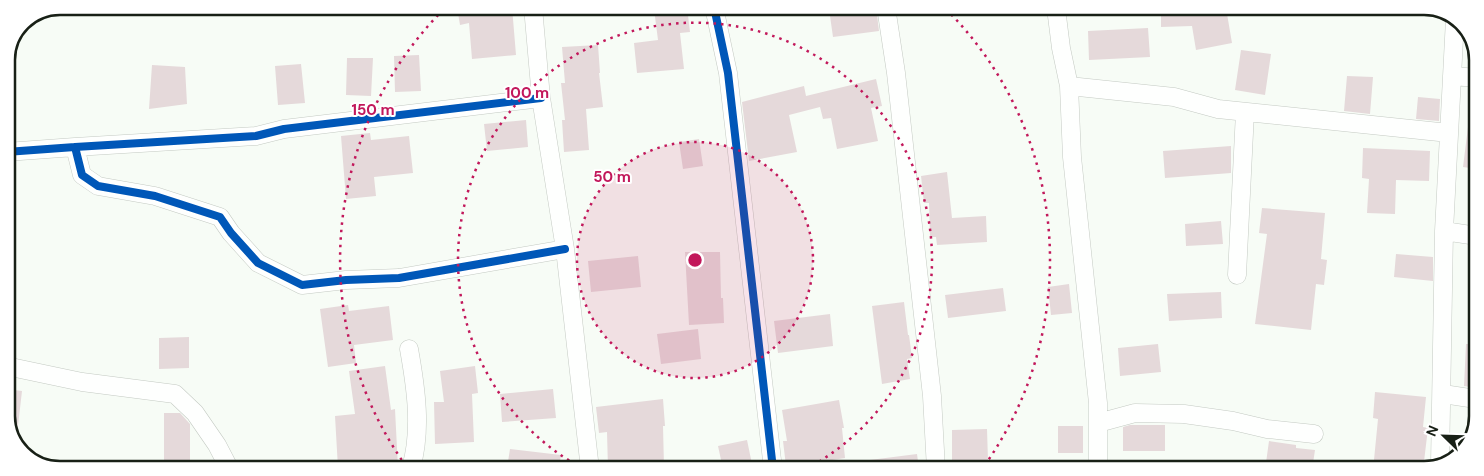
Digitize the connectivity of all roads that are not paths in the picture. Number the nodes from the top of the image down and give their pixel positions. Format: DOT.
graph roads {
  1 [pos="534,15"];
  2 [pos="716,15"];
  3 [pos="887,15"];
  4 [pos="1057,15"];
  5 [pos="1455,27"];
  6 [pos="1452,76"];
  7 [pos="1469,77"];
  8 [pos="1069,86"];
  9 [pos="541,98"];
  10 [pos="1245,112"];
  11 [pos="1450,133"];
  12 [pos="75,147"];
  13 [pos="15,151"];
  14 [pos="1444,232"];
  15 [pos="1469,235"];
  16 [pos="565,249"];
  17 [pos="1237,275"];
  18 [pos="409,349"];
  19 [pos="15,368"];
  20 [pos="1442,394"];
  21 [pos="1469,398"];
  22 [pos="1098,423"];
  23 [pos="1314,434"];
  24 [pos="1440,458"];
  25 [pos="226,461"];
  26 [pos="413,461"];
  27 [pos="589,461"];
  28 [pos="772,461"];
  29 [pos="935,461"];
  30 [pos="1098,461"];
  1 -- 9 [label="street"];
  2 -- 28 [label="street"];
  3 -- 29 [label="street"];
  4 -- 8 [label="street"];
  5 -- 6 [label="street"];
  6 -- 7 [label="street"];
  6 -- 11 [label="street"];
  8 -- 10 [label="street"];
  8 -- 22 [label="street"];
  9 -- 12 [label="street"];
  9 -- 16 [label="street"];
  10 -- 11 [label="street"];
  10 -- 17 [label="street"];
  11 -- 14 [label="street"];
  12 -- 13 [label="street"];
  12 -- 16 [label="street"];
  14 -- 15 [label="street"];
  14 -- 20 [label="street"];
  16 -- 27 [label="street"];
  18 -- 26 [label="street"];
  19 -- 25 [label="street"];
  20 -- 21 [label="street"];
  20 -- 24 [label="street"];
  22 -- 23 [label="street"];
  22 -- 30 [label="street"];
}
